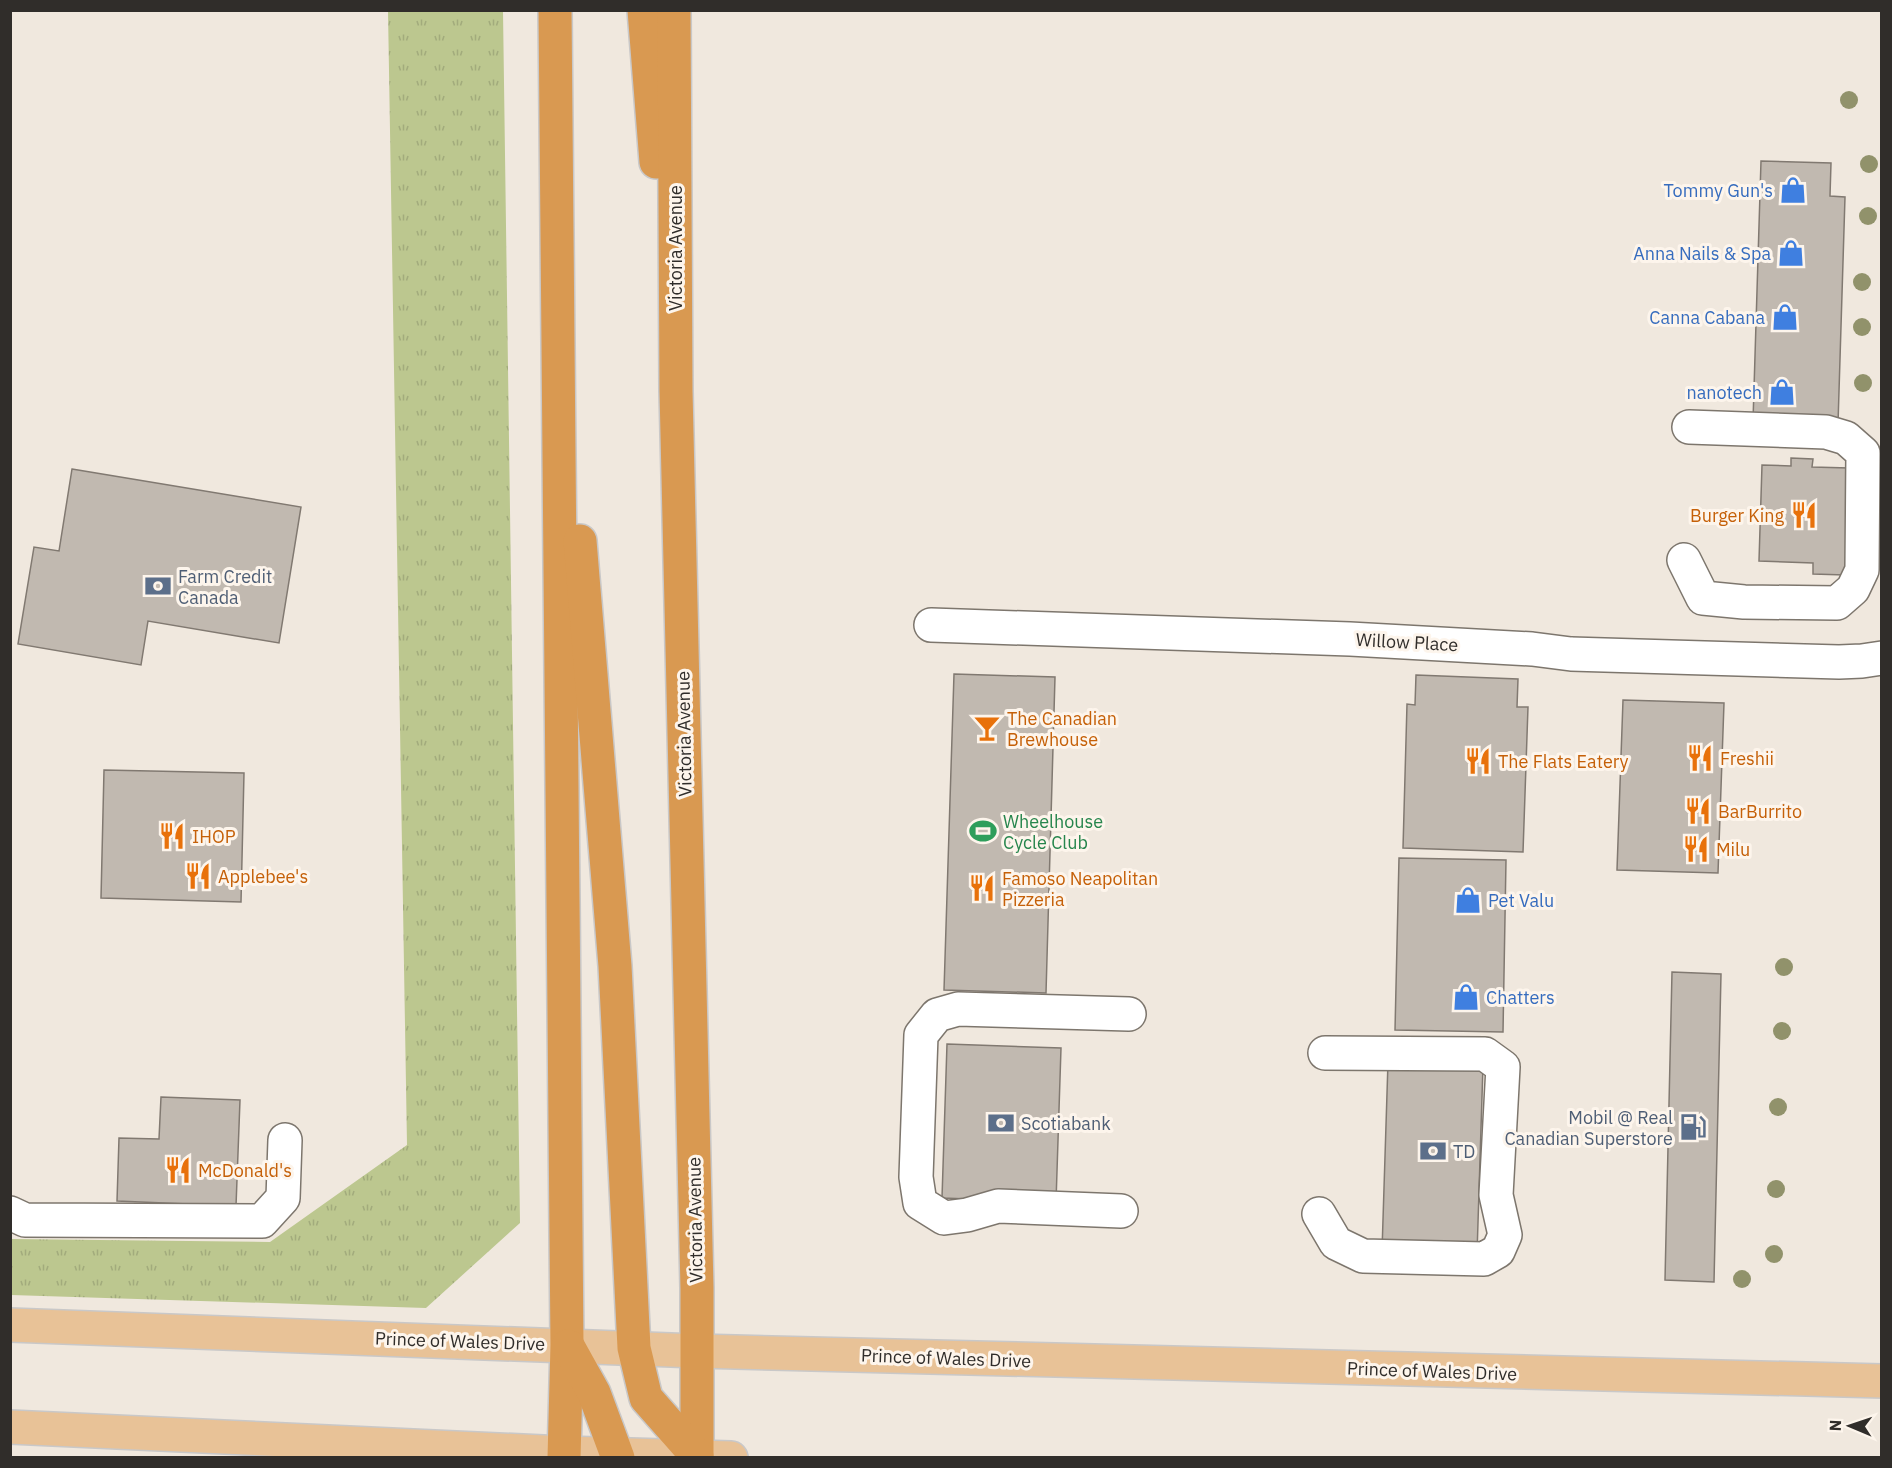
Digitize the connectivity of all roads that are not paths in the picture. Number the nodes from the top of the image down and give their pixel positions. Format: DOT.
graph roads {
  1 [pos="555,10"];
  2 [pos="644,10"];
  3 [pos="674,10"];
  4 [pos="557,277"];
  5 [pos="676,391"];
  6 [pos="1689,427"];
  7 [pos="1684,560"];
  8 [pos="931,625"];
  9 [pos="1881,658"];
  10 [pos="1129,1014"];
  11 [pos="1325,1053"];
  12 [pos="285,1140"];
  13 [pos="1121,1211"];
  14 [pos="10,1213"];
  15 [pos="1319,1214"];
  16 [pos="10,1325"];
  17 [pos="567,1345"];
  18 [pos="634,1348"];
  19 [pos="697,1351"];
  20 [pos="1881,1381"];
  21 [pos="10,1427"];
  22 [pos="564,1455"];
  23 [pos="618,1456"];
  24 [pos="697,1457"];
  25 [pos="730,1458"];
  1 -- 4 [label="highway"];
  2 -- 5 [label="highway"];
  3 -- 5 [label="highway, Victoria Avenue"];
  4 -- 17 [label="highway"];
  4 -- 18 [label="highway"];
  5 -- 19 [label="highway, Victoria Avenue"];
  6 -- 7 [label="street"];
  8 -- 9 [label="street, Willow Place"];
  10 -- 13 [label="street"];
  11 -- 15 [label="street"];
  12 -- 14 [label="street"];
  16 -- 17 [label="main road, Prince of Wales Drive"];
  17 -- 18 [label="main road, Prince of Wales Drive"];
  17 -- 22 [label="highway"];
  17 -- 23 [label="highway"];
  18 -- 19 [label="main road, Prince of Wales Drive"];
  18 -- 24 [label="highway"];
  19 -- 20 [label="main road, Prince of Wales Drive"];
  19 -- 24 [label="highway, Victoria Avenue"];
  21 -- 22 [label="main road"];
  22 -- 23 [label="main road"];
  23 -- 24 [label="main road"];
  24 -- 25 [label="main road"];
}
